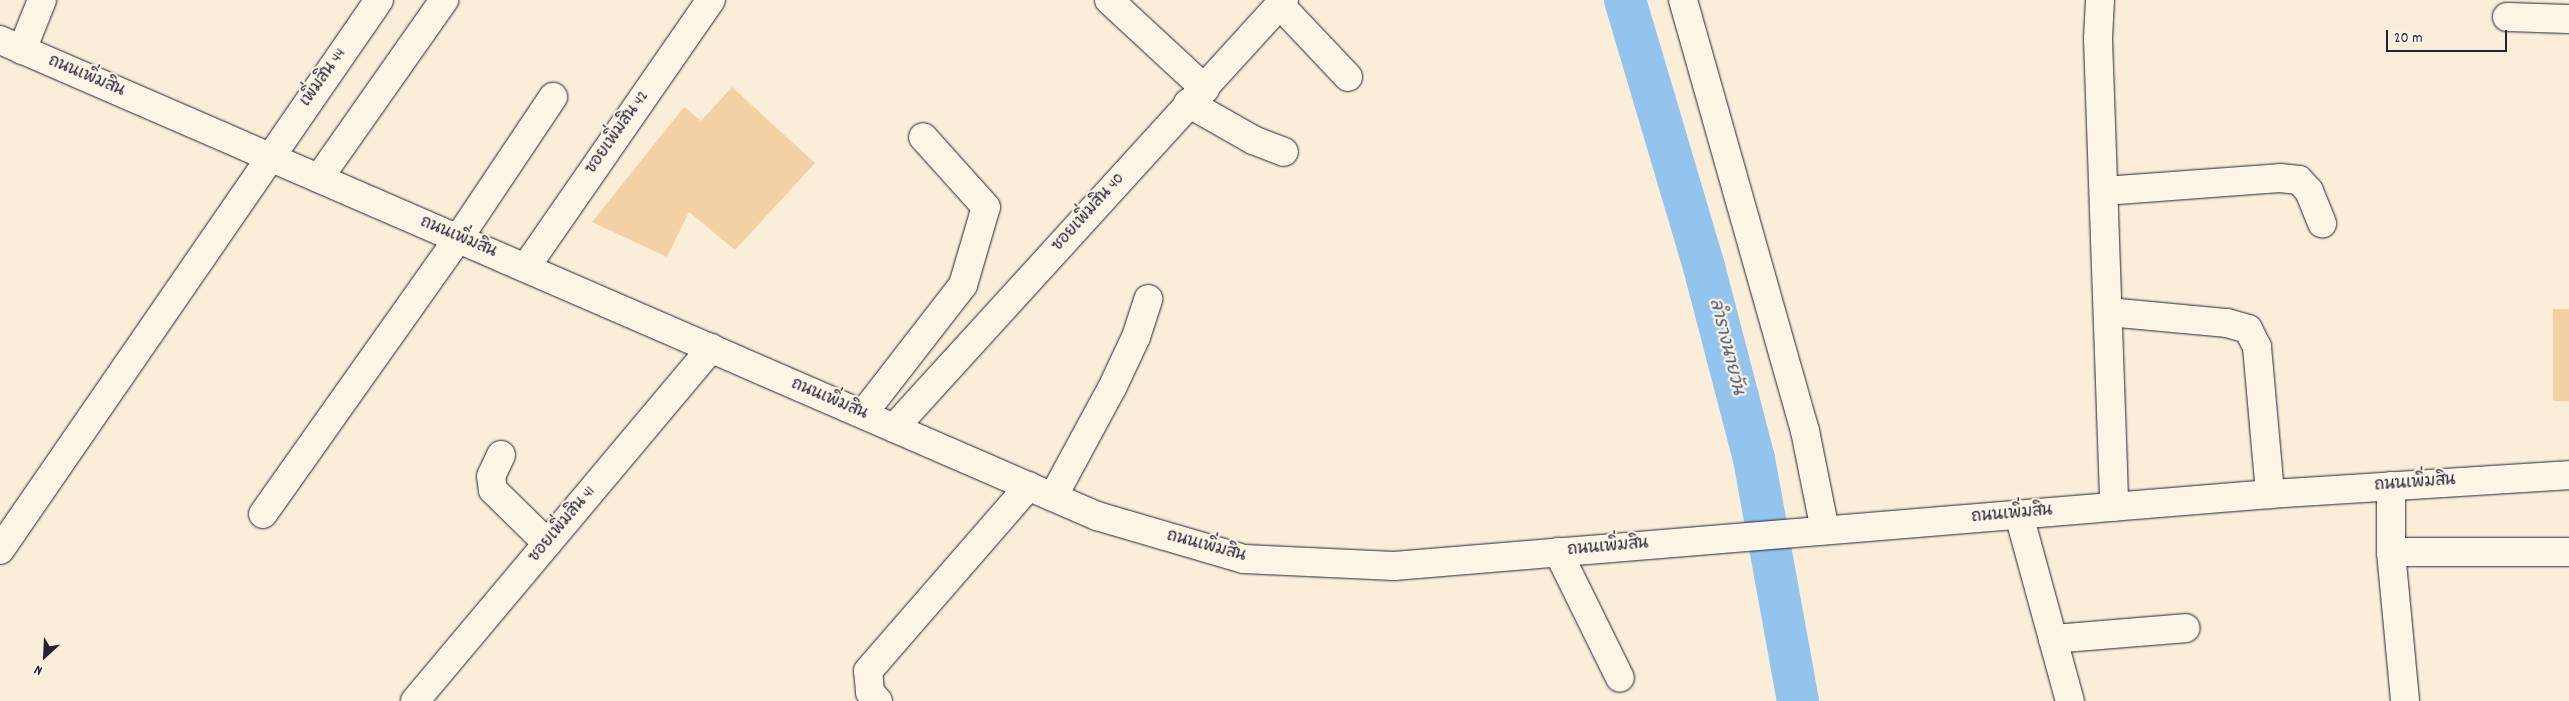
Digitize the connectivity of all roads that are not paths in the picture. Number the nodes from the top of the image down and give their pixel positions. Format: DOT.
graph roads {
  1 [pos="42,0"];
  2 [pos="379,0"];
  3 [pos="444,0"];
  4 [pos="711,0"];
  5 [pos="1109,0"];
  6 [pos="1684,0"];
  7 [pos="2100,0"];
  8 [pos="1282,2"];
  9 [pos="2507,18"];
  10 [pos="2569,19"];
  11 [pos="11,45"];
  12 [pos="1348,77"];
  13 [pos="1197,96"];
  14 [pos="553,97"];
  15 [pos="924,137"];
  16 [pos="1284,152"];
  17 [pos="269,156"];
  18 [pos="319,178"];
  19 [pos="2104,191"];
  20 [pos="2322,224"];
  21 [pos="458,239"];
  22 [pos="526,266"];
  23 [pos="1148,299"];
  24 [pos="2108,312"];
  25 [pos="711,348"];
  26 [pos="863,414"];
  27 [pos="894,428"];
  28 [pos="501,455"];
  29 [pos="2569,475"];
  30 [pos="2391,486"];
  31 [pos="1041,492"];
  32 [pos="2270,494"];
  33 [pos="2114,507"];
  34 [pos="263,514"];
  35 [pos="2019,514"];
  36 [pos="1825,530"];
  37 [pos="547,543"];
  38 [pos="0,550"];
  39 [pos="1558,552"];
  40 [pos="2391,552"];
  41 [pos="2569,552"];
  42 [pos="2186,628"];
  43 [pos="2053,639"];
  44 [pos="1620,678"];
  45 [pos="415,701"];
  46 [pos="878,701"];
  47 [pos="2070,701"];
  48 [pos="2405,701"];
  1 -- 11 [label="street"];
  2 -- 17 [label="street, เพิ่มสิน 44"];
  3 -- 18 [label="street"];
  4 -- 22 [label="street, ซอยเพิ่มสิน 42"];
  5 -- 13 [label="street"];
  6 -- 36 [label="street"];
  7 -- 19 [label="street"];
  8 -- 12 [label="street"];
  8 -- 13 [label="street, ซอยเพิ่มสิน 40"];
  9 -- 10 [label="street"];
  11 -- 17 [label="street, ถนนเพิ่มสิน"];
  13 -- 16 [label="street"];
  13 -- 27 [label="street, ซอยเพิ่มสิน 40"];
  14 -- 21 [label="street"];
  15 -- 26 [label="street"];
  17 -- 18 [label="street, ถนนเพิ่มสิน"];
  17 -- 38 [label="street, เพิ่มสิน 44"];
  18 -- 21 [label="street, ถนนเพิ่มสิน"];
  19 -- 20 [label="street"];
  19 -- 24 [label="street"];
  21 -- 22 [label="street, ถนนเพิ่มสิน"];
  21 -- 34 [label="street"];
  22 -- 25 [label="street, ถนนเพิ่มสิน"];
  23 -- 31 [label="street"];
  24 -- 32 [label="street"];
  24 -- 33 [label="street"];
  25 -- 26 [label="street, ถนนเพิ่มสิน"];
  25 -- 37 [label="street, ซอยเพิ่มสิน 41"];
  26 -- 27 [label="street, ถนนเพิ่มสิน"];
  27 -- 31 [label="street, ถนนเพิ่มสิน"];
  28 -- 37 [label="street"];
  29 -- 30 [label="street, ถนนเพิ่มสิน"];
  30 -- 32 [label="street, ถนนเพิ่มสิน"];
  30 -- 40 [label="street"];
  31 -- 39 [label="street, ถนนเพิ่มสิน"];
  31 -- 46 [label="street"];
  32 -- 33 [label="street, ถนนเพิ่มสิน"];
  33 -- 35 [label="street, ถนนเพิ่มสิน"];
  35 -- 36 [label="street, ถนนเพิ่มสิน"];
  35 -- 43 [label="street"];
  36 -- 39 [label="street, ถนนเพิ่มสิน"];
  37 -- 45 [label="street, ซอยเพิ่มสิน 41"];
  39 -- 44 [label="street"];
  40 -- 41 [label="street"];
  40 -- 48 [label="street"];
  42 -- 43 [label="street"];
  43 -- 47 [label="street"];
}
